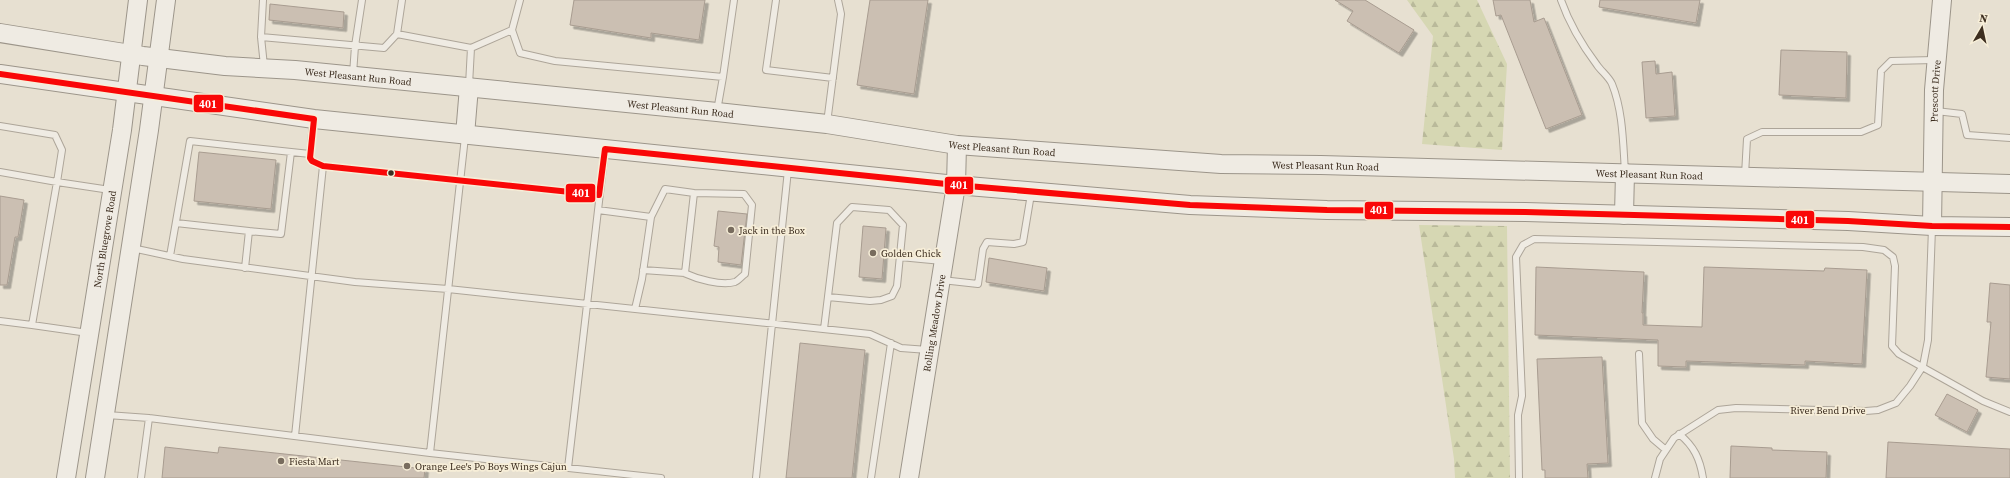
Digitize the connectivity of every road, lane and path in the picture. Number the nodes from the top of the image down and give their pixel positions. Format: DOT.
graph roads {
  1 [pos="138,0"];
  2 [pos="166,0"];
  3 [pos="263,0"];
  4 [pos="362,0"];
  5 [pos="402,0"];
  6 [pos="520,0"];
  7 [pos="734,0"];
  8 [pos="776,0"];
  9 [pos="838,0"];
  10 [pos="1561,0"];
  11 [pos="1942,0"];
  12 [pos="512,30"];
  13 [pos="0,34"];
  14 [pos="397,34"];
  15 [pos="261,37"];
  16 [pos="355,46"];
  17 [pos="471,48"];
  18 [pos="131,54"];
  19 [pos="158,58"];
  20 [pos="1937,60"];
  21 [pos="264,67"];
  22 [pos="0,74"];
  23 [pos="353,75"];
  24 [pos="723,77"];
  25 [pos="833,78"];
  26 [pos="469,87"];
  27 [pos="127,93"];
  28 [pos="154,96"];
  29 [pos="1934,110"];
  30 [pos="717,112"];
  31 [pos="314,119"];
  32 [pos="827,124"];
  33 [pos="0,126"];
  34 [pos="465,135"];
  35 [pos="2010,138"];
  36 [pos="957,145"];
  37 [pos="605,149"];
  38 [pos="291,152"];
  39 [pos="310,154"];
  40 [pos="323,166"];
  41 [pos="789,166"];
  42 [pos="0,172"];
  43 [pos="1625,173"];
  44 [pos="1745,176"];
  45 [pos="460,179"];
  46 [pos="57,182"];
  47 [pos="1932,182"];
  48 [pos="956,184"];
  49 [pos="2010,184"];
  50 [pos="112,190"];
  51 [pos="1032,192"];
  52 [pos="694,193"];
  53 [pos="599,195"];
  54 [pos="598,210"];
  55 [pos="1624,215"];
  56 [pos="651,217"];
  57 [pos="176,223"];
  58 [pos="1932,226"];
  59 [pos="2010,227"];
  60 [pos="249,231"];
  61 [pos="132,248"];
  62 [pos="170,256"];
  63 [pos="900,257"];
  64 [pos="944,262"];
  65 [pos="245,268"];
  66 [pos="643,270"];
  67 [pos="684,273"];
  68 [pos="312,277"];
  69 [pos="941,280"];
  70 [pos="448,289"];
  71 [pos="828,297"];
  72 [pos="587,304"];
  73 [pos="635,309"];
  74 [pos="0,321"];
  75 [pos="773,324"];
  76 [pos="32,325"];
  77 [pos="824,329"];
  78 [pos="89,333"];
  79 [pos="118,337"];
  80 [pos="891,343"];
  81 [pos="930,350"];
  82 [pos="1639,354"];
  83 [pos="1923,366"];
  84 [pos="2010,412"];
  85 [pos="76,413"];
  86 [pos="106,414"];
  87 [pos="149,418"];
  88 [pos="1679,434"];
  89 [pos="295,436"];
  90 [pos="1666,450"];
  91 [pos="430,453"];
  92 [pos="568,468"];
  93 [pos="66,478"];
  94 [pos="96,478"];
  95 [pos="141,478"];
  96 [pos="662,478"];
  97 [pos="756,478"];
  98 [pos="871,478"];
  99 [pos="909,478"];
  100 [pos="1519,478"];
  101 [pos="1655,478"];
  102 [pos="1703,478"];
  1 -- 18 [label="main road, North Bluegrove Road"];
  2 -- 19 [label="main road"];
  3 -- 15 [label="lane"];
  4 -- 16 [label="lane"];
  5 -- 14 [label="lane"];
  6 -- 12 [label="lane"];
  7 -- 24 [label="lane"];
  8 -- 25 [label="lane"];
  9 -- 25 [label="lane"];
  10 -- 43 [label="lane"];
  11 -- 20 [label="main road, Prescott Drive"];
  12 -- 17 [label="lane"];
  12 -- 24 [label="lane"];
  13 -- 18 [label="main road, West Pleasant Run Road"];
  14 -- 16 [label="lane"];
  14 -- 17 [label="lane"];
  15 -- 16 [label="lane"];
  15 -- 21 [label="lane"];
  16 -- 23 [label="lane"];
  17 -- 26 [label="lane"];
  18 -- 19 [label="main road, West Pleasant Run Road"];
  18 -- 27 [label="main road, North Bluegrove Road"];
  19 -- 21 [label="main road, West Pleasant Run Road"];
  19 -- 28 [label="main road"];
  20 -- 29 [label="main road, Prescott Drive"];
  20 -- 44 [label="lane"];
  21 -- 23 [label="main road, West Pleasant Run Road"];
  22 -- 27 [label="main road"];
  23 -- 26 [label="main road, West Pleasant Run Road"];
  24 -- 30 [label="lane"];
  25 -- 32 [label="lane"];
  26 -- 30 [label="main road, West Pleasant Run Road"];
  26 -- 34 [label="main road"];
  27 -- 28 [label="main road"];
  27 -- 50 [label="main road, North Bluegrove Road"];
  28 -- 31 [label="main road"];
  28 -- 61 [label="main road"];
  29 -- 35 [label="lane"];
  29 -- 47 [label="main road, Prescott Drive"];
  30 -- 32 [label="main road, West Pleasant Run Road"];
  31 -- 34 [label="main road"];
  31 -- 39 [label="lane"];
  32 -- 36 [label="main road, West Pleasant Run Road"];
  33 -- 46 [label="lane"];
  34 -- 37 [label="main road"];
  34 -- 45 [label="lane"];
  36 -- 43 [label="main road, West Pleasant Run Road"];
  36 -- 48 [label="main road, Rolling Meadow Drive"];
  37 -- 41 [label="main road"];
  37 -- 53 [label="lane"];
  38 -- 39 [label="lane"];
  38 -- 57 [label="lane"];
  38 -- 60 [label="lane"];
  39 -- 40 [label="lane"];
  40 -- 45 [label="lane"];
  40 -- 68 [label="lane"];
  41 -- 48 [label="main road"];
  41 -- 75 [label="lane"];
  42 -- 46 [label="lane"];
  43 -- 44 [label="main road, West Pleasant Run Road"];
  43 -- 55 [label="main road"];
  44 -- 47 [label="main road, West Pleasant Run Road"];
  45 -- 53 [label="lane"];
  45 -- 70 [label="lane"];
  46 -- 50 [label="lane"];
  46 -- 76 [label="lane"];
  47 -- 49 [label="main road, West Pleasant Run Road"];
  47 -- 58 [label="main road, Prescott Drive"];
  48 -- 51 [label="main road"];
  48 -- 64 [label="main road, Rolling Meadow Drive"];
  50 -- 78 [label="main road, North Bluegrove Road"];
  51 -- 55 [label="main road"];
  51 -- 69 [label="lane"];
  52 -- 56 [label="lane"];
  52 -- 67 [label="lane"];
  52 -- 67 [label="lane"];
  53 -- 54 [label="lane"];
  54 -- 56 [label="lane"];
  54 -- 72 [label="lane"];
  55 -- 58 [label="main road"];
  56 -- 66 [label="lane"];
  57 -- 60 [label="lane"];
  57 -- 62 [label="lane"];
  58 -- 59 [label="main road"];
  58 -- 83 [label="lane, River Bend Drive"];
  60 -- 65 [label="lane"];
  61 -- 62 [label="lane"];
  61 -- 79 [label="main road"];
  62 -- 65 [label="lane"];
  63 -- 64 [label="lane"];
  63 -- 71 [label="lane"];
  63 -- 71 [label="lane"];
  64 -- 69 [label="main road, Rolling Meadow Drive"];
  65 -- 68 [label="lane"];
  66 -- 67 [label="lane"];
  66 -- 73 [label="lane"];
  68 -- 70 [label="lane"];
  68 -- 89 [label="lane"];
  69 -- 81 [label="main road, Rolling Meadow Drive"];
  70 -- 72 [label="lane"];
  70 -- 91 [label="lane"];
  71 -- 77 [label="lane"];
  72 -- 73 [label="lane"];
  72 -- 92 [label="lane"];
  73 -- 75 [label="lane"];
  74 -- 76 [label="lane"];
  75 -- 77 [label="lane"];
  75 -- 97 [label="lane"];
  76 -- 78 [label="lane"];
  77 -- 80 [label="lane"];
  78 -- 79 [label="main road"];
  78 -- 85 [label="main road, North Bluegrove Road"];
  79 -- 86 [label="main road"];
  80 -- 81 [label="lane"];
  80 -- 98 [label="lane"];
  81 -- 99 [label="main road, Rolling Meadow Drive"];
  82 -- 90 [label="lane"];
  83 -- 84 [label="lane"];
  83 -- 88 [label="lane, River Bend Drive"];
  83 -- 100 [label="lane"];
  85 -- 86 [label="main road"];
  85 -- 93 [label="main road, North Bluegrove Road"];
  86 -- 87 [label="lane"];
  86 -- 94 [label="main road"];
  87 -- 89 [label="lane"];
  87 -- 95 [label="lane"];
  88 -- 90 [label="lane, River Bend Drive"];
  88 -- 102 [label="lane"];
  89 -- 91 [label="lane"];
  90 -- 101 [label="lane, River Bend Drive"];
  91 -- 92 [label="lane"];
  92 -- 96 [label="lane"];
}
